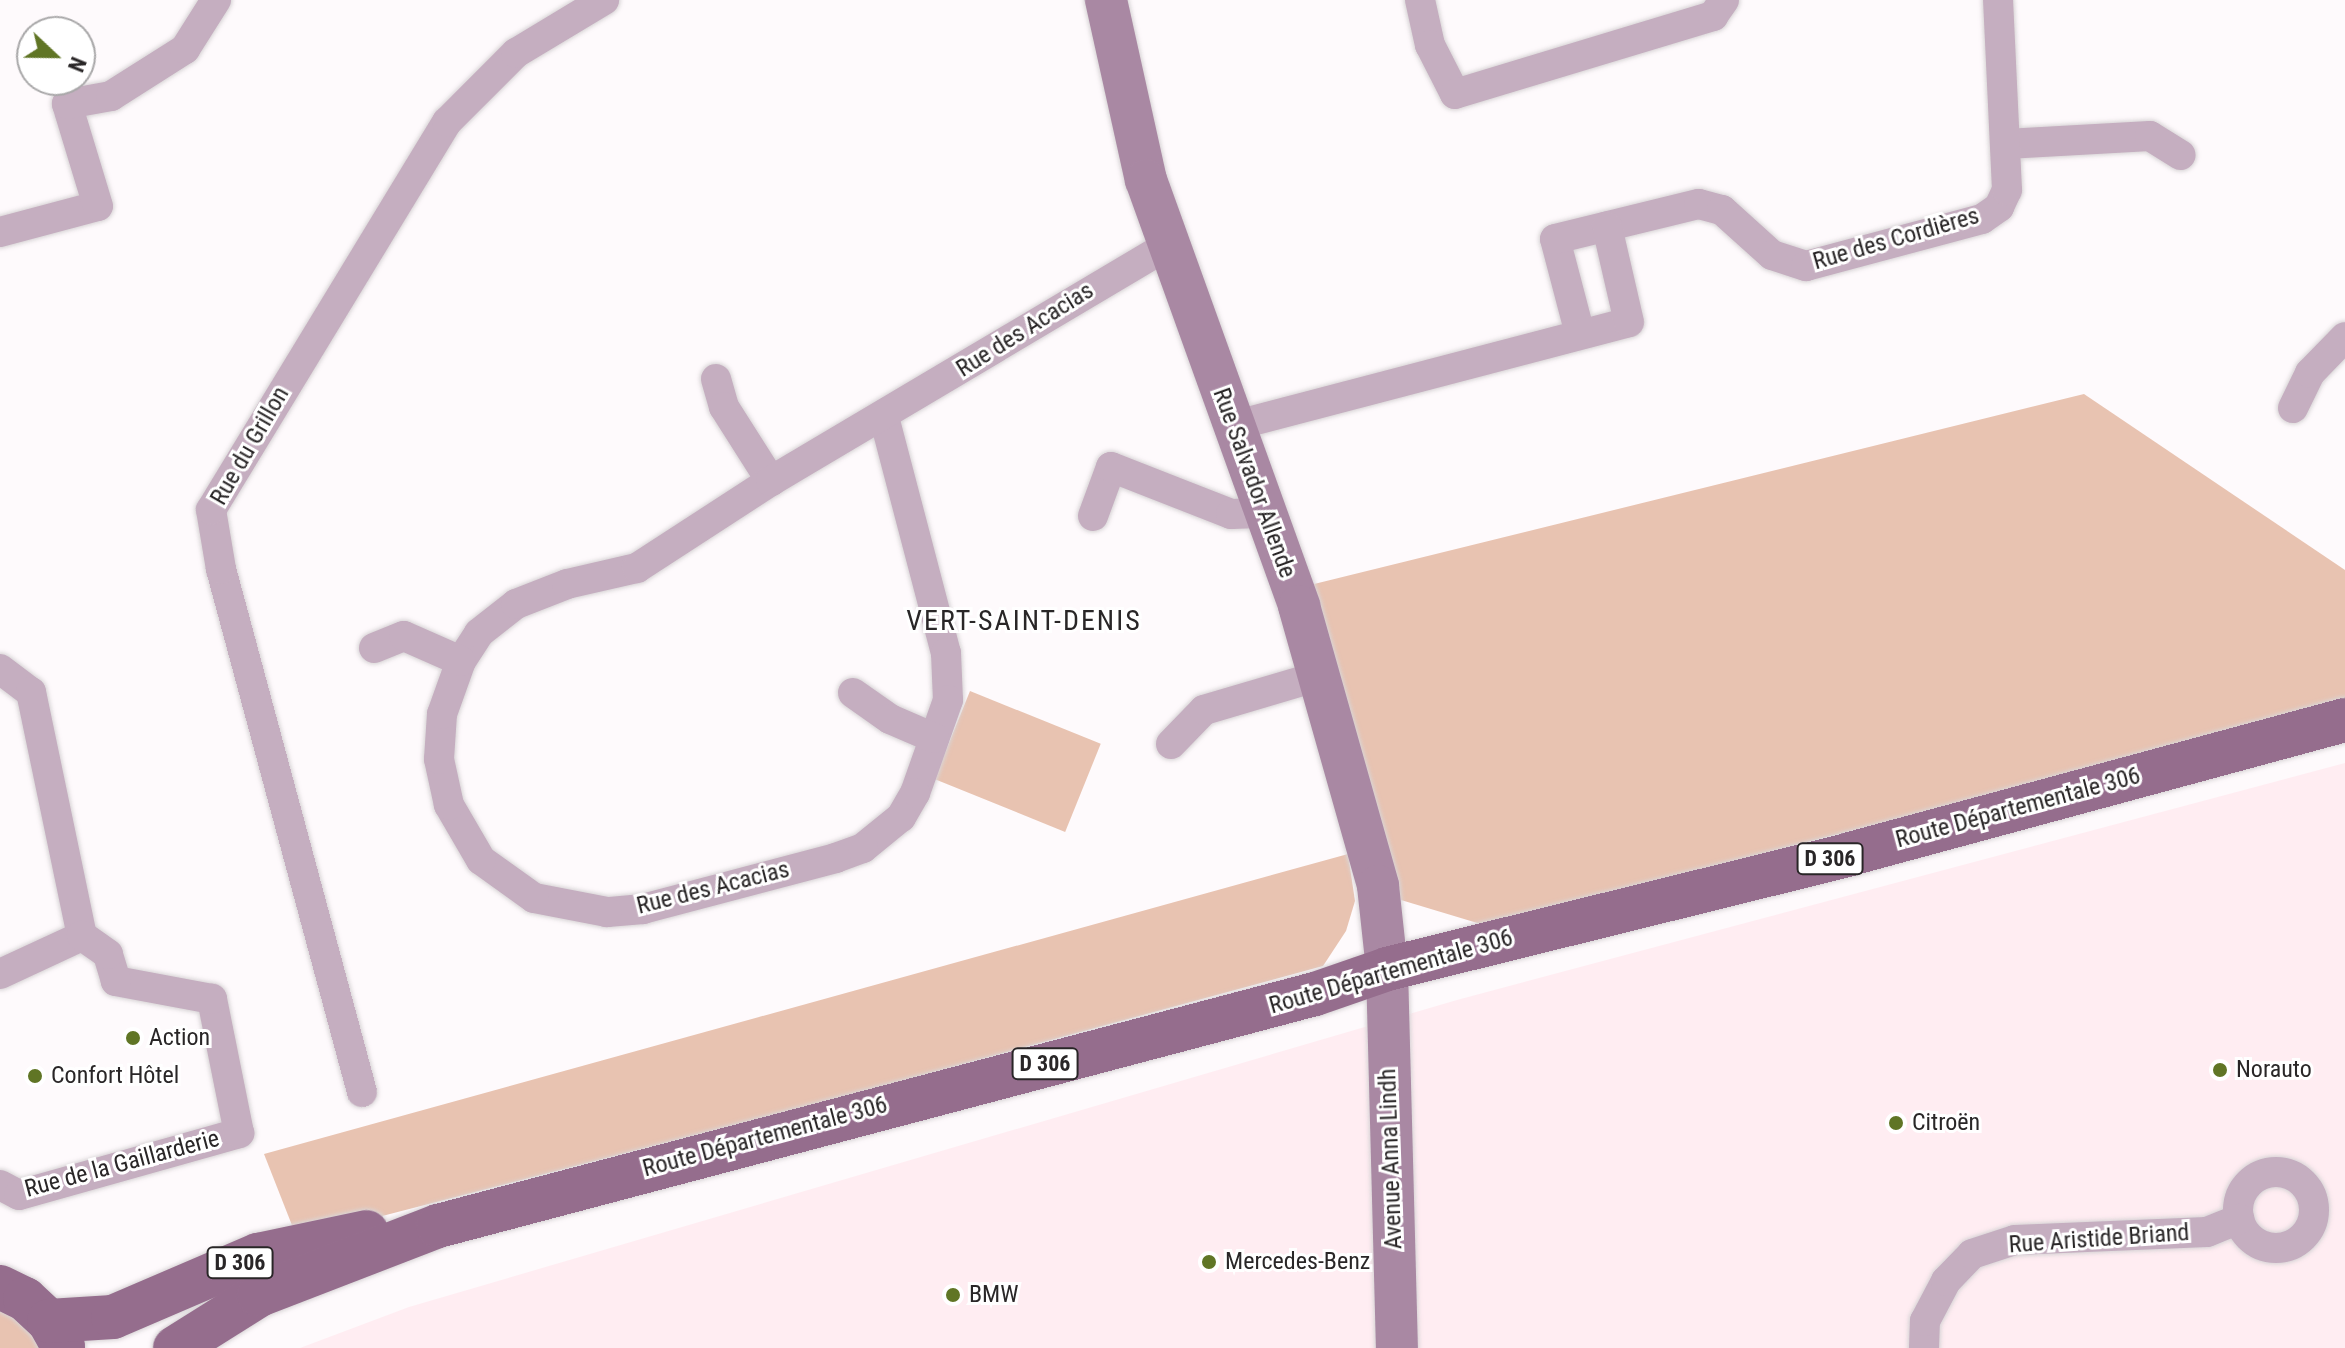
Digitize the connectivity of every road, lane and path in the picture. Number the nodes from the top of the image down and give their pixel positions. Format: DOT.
graph roads {
  1 [pos="216,0"];
  2 [pos="604,0"];
  3 [pos="1106,0"];
  4 [pos="1420,0"];
  5 [pos="1724,0"];
  6 [pos="1998,0"];
  7 [pos="2006,144"];
  8 [pos="2180,155"];
  9 [pos="1607,227"];
  10 [pos="0,232"];
  11 [pos="1167,246"];
  12 [pos="1580,334"];
  13 [pos="2345,337"];
  14 [pos="716,379"];
  15 [pos="2293,408"];
  16 [pos="884,417"];
  17 [pos="1233,426"];
  18 [pos="771,481"];
  19 [pos="1265,513"];
  20 [pos="1093,516"];
  21 [pos="374,648"];
  22 [pos="461,661"];
  23 [pos="0,669"];
  24 [pos="1322,675"];
  25 [pos="853,693"];
  26 [pos="2345,720"];
  27 [pos="934,738"];
  28 [pos="1171,744"];
  29 [pos="82,936"];
  30 [pos="1387,969"];
  31 [pos="0,974"];
  32 [pos="362,1092"];
  33 [pos="0,1185"];
  34 [pos="2239,1219"];
  35 [pos="438,1226"];
  36 [pos="0,1287"];
  37 [pos="57,1334"];
  38 [pos="175,1348"];
  39 [pos="1397,1348"];
  40 [pos="1924,1348"];
  1 -- 10 [label="street"];
  2 -- 32 [label="street, Rue du Grillon"];
  3 -- 11 [label="street, Rue Salvador Allende"];
  4 -- 5 [label="street"];
  6 -- 7 [label="street, Rue des Cordières"];
  7 -- 8 [label="street"];
  7 -- 9 [label="street, Rue des Cordières"];
  9 -- 12 [label="street"];
  9 -- 12 [label="street, Rue des Cordières"];
  11 -- 16 [label="street, Rue des Acacias"];
  11 -- 17 [label="street, Rue Salvador Allende"];
  12 -- 17 [label="street"];
  13 -- 15 [label="street"];
  14 -- 18 [label="street"];
  16 -- 18 [label="street, Rue des Acacias"];
  16 -- 27 [label="street, Rue des Acacias"];
  17 -- 19 [label="street, Rue Salvador Allende"];
  18 -- 22 [label="street, Rue des Acacias"];
  19 -- 20 [label="street"];
  19 -- 24 [label="street, Rue Salvador Allende"];
  21 -- 22 [label="street"];
  22 -- 27 [label="street, Rue des Acacias"];
  23 -- 29 [label="street"];
  24 -- 28 [label="street"];
  24 -- 30 [label="street, Rue Salvador Allende"];
  25 -- 27 [label="street"];
  26 -- 30 [label="main road, Route Départementale 306 / D 306"];
  29 -- 31 [label="street"];
  29 -- 33 [label="street, Rue de la Gaillarderie"];
  30 -- 35 [label="main road, Route Départementale 306 / D 306"];
  30 -- 39 [label="street, Avenue Anna Lindh"];
  34 -- 40 [label="street, Rue Aristide Briand"];
  35 -- 37 [label="main road, Route Départementale 306 / D 306"];
  35 -- 38 [label="main road, Route Départementale 306 / D 306"];
  36 -- 37 [label="main road"];
}
